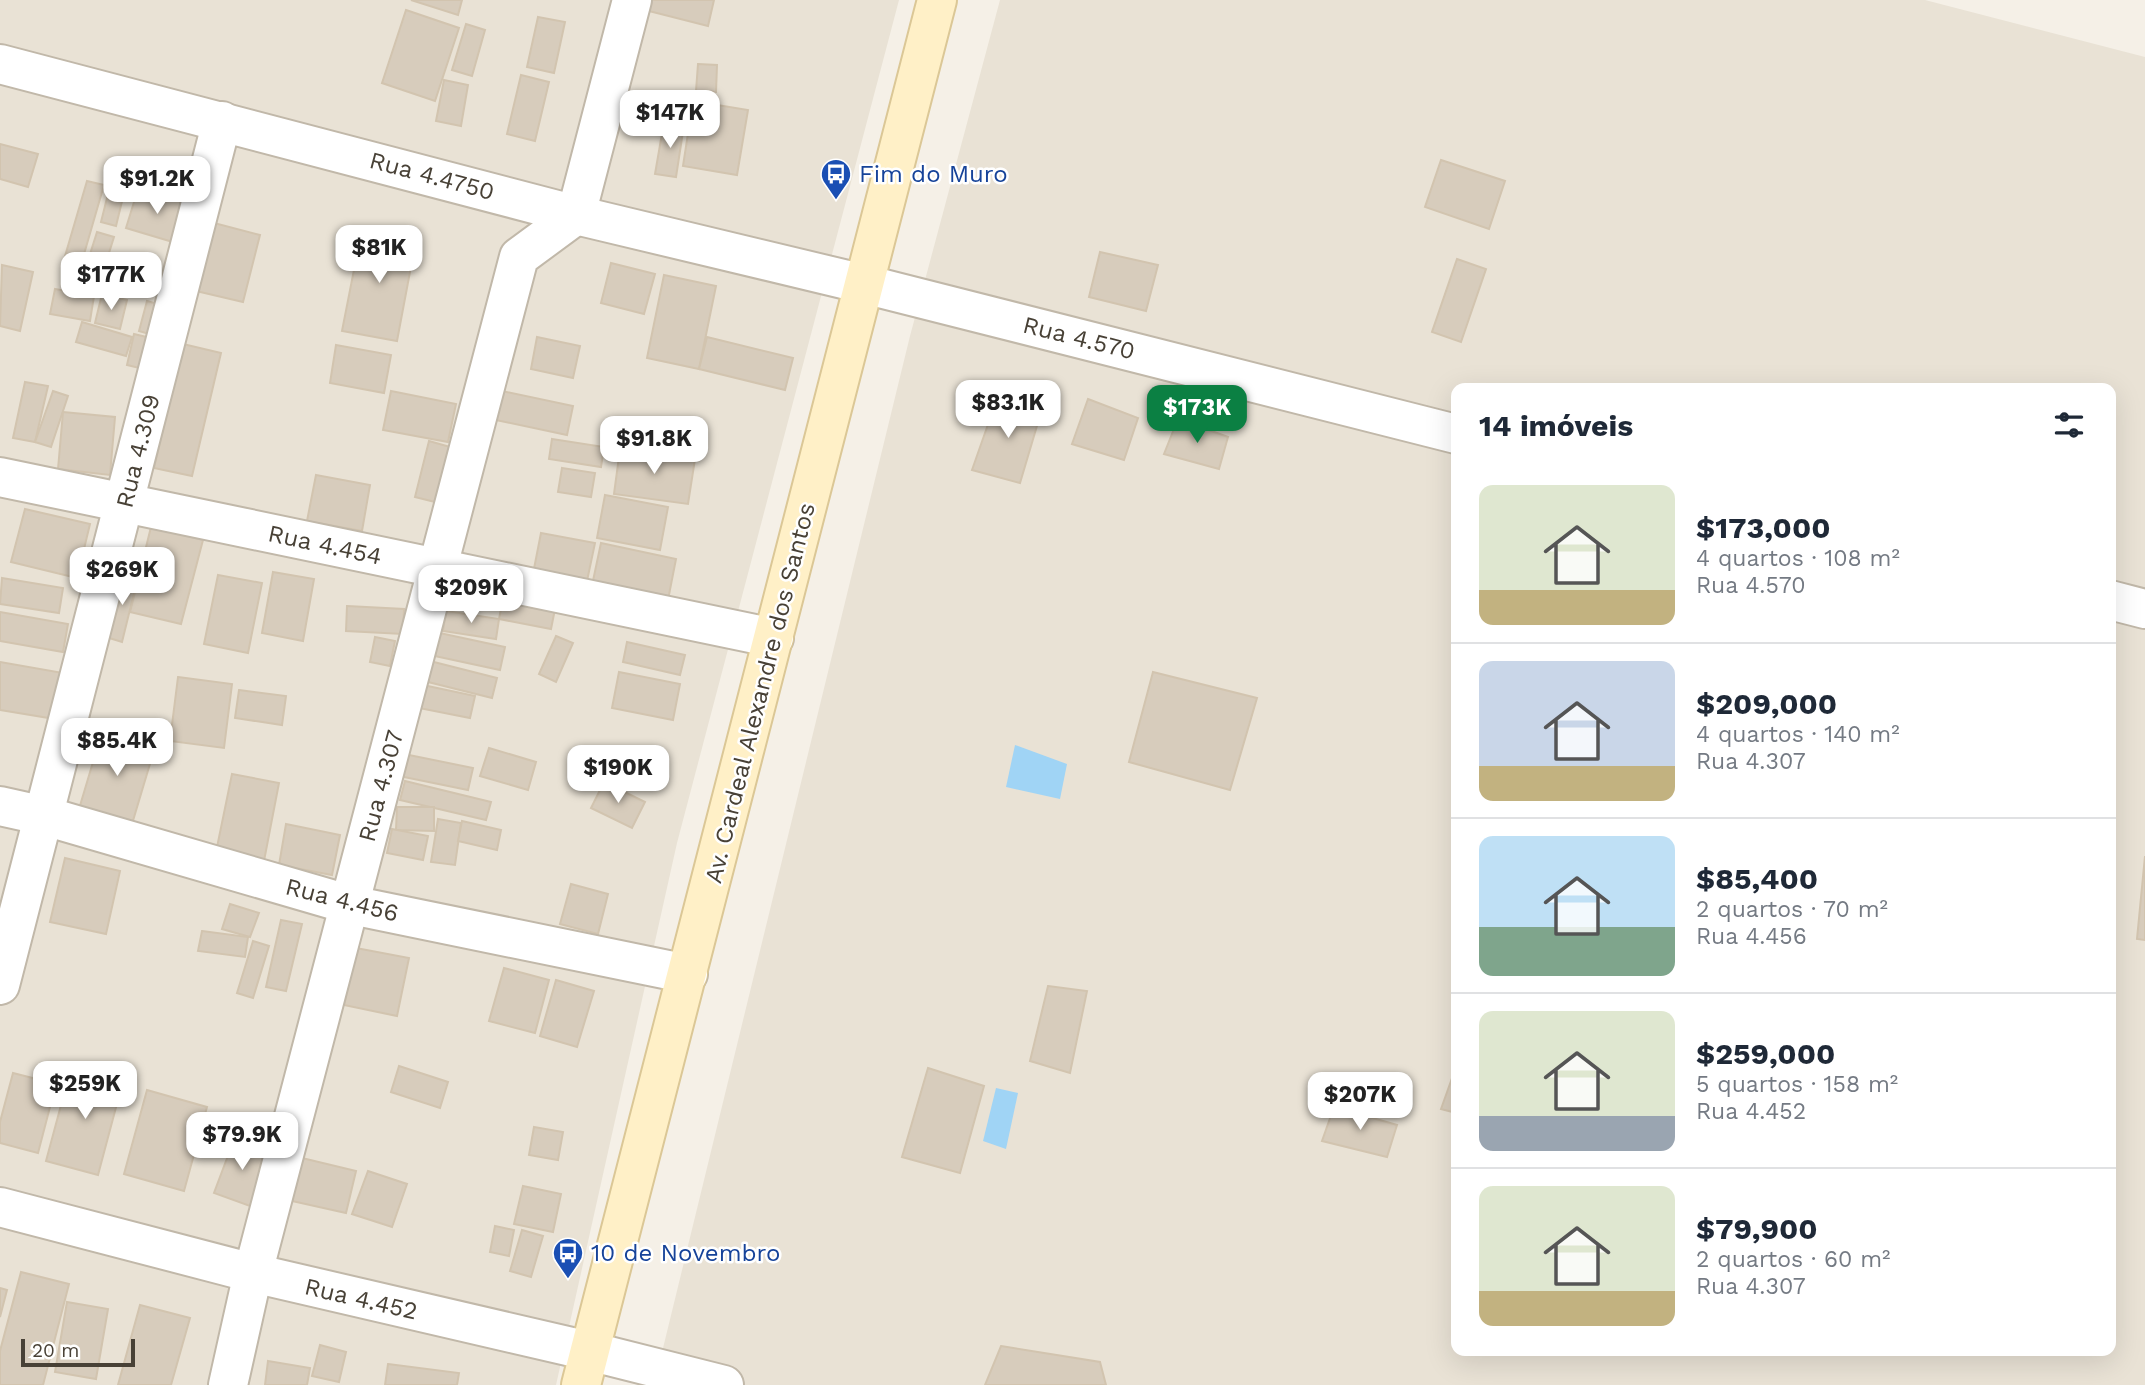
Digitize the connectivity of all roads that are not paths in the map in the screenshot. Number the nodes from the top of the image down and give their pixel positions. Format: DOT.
graph roads {
  1 [pos="632,0"];
  2 [pos="937,0"];
  3 [pos="0,64"];
  4 [pos="222,121"];
  5 [pos="576,215"];
  6 [pos="864,284"];
  7 [pos="1451,433"];
  8 [pos="0,477"];
  9 [pos="125,504"];
  10 [pos="438,568"];
  11 [pos="2116,602"];
  12 [pos="2145,609"];
  13 [pos="774,638"];
  14 [pos="0,806"];
  15 [pos="45,816"];
  16 [pos="351,905"];
  17 [pos="688,974"];
  18 [pos="0,985"];
  19 [pos="0,1207"];
  20 [pos="253,1273"];
  21 [pos="585,1368"];
  22 [pos="228,1385"];
  23 [pos="724,1385"];
  1 -- 5 [label="street"];
  2 -- 6 [label="main road, Av. Cardeal Alexandre dos Santos"];
  3 -- 4 [label="street, Rua 4.4750"];
  4 -- 5 [label="street, Rua 4.4750"];
  4 -- 9 [label="street, Rua 4.309"];
  5 -- 6 [label="street, Rua 4.4750"];
  5 -- 10 [label="street, Rua 4.307"];
  6 -- 7 [label="street, Rua 4.570"];
  6 -- 13 [label="main road, Av. Cardeal Alexandre dos Santos"];
  8 -- 9 [label="street, Rua 4.454"];
  9 -- 10 [label="street, Rua 4.454"];
  9 -- 15 [label="street, Rua 4.309"];
  10 -- 13 [label="street, Rua 4.454"];
  10 -- 16 [label="street, Rua 4.307"];
  11 -- 12 [label="street"];
  13 -- 17 [label="main road, Av. Cardeal Alexandre dos Santos"];
  14 -- 15 [label="street, Rua 4.456"];
  15 -- 16 [label="street, Rua 4.456"];
  15 -- 18 [label="street, Rua 4.309"];
  16 -- 17 [label="street, Rua 4.456"];
  16 -- 20 [label="street, Rua 4.307"];
  17 -- 21 [label="main road, Av. Cardeal Alexandre dos Santos"];
  19 -- 20 [label="street, Rua 4.452"];
  20 -- 21 [label="street, Rua 4.452"];
  20 -- 22 [label="street, Rua 4.307"];
  21 -- 23 [label="street, Rua 4.452"];
}
